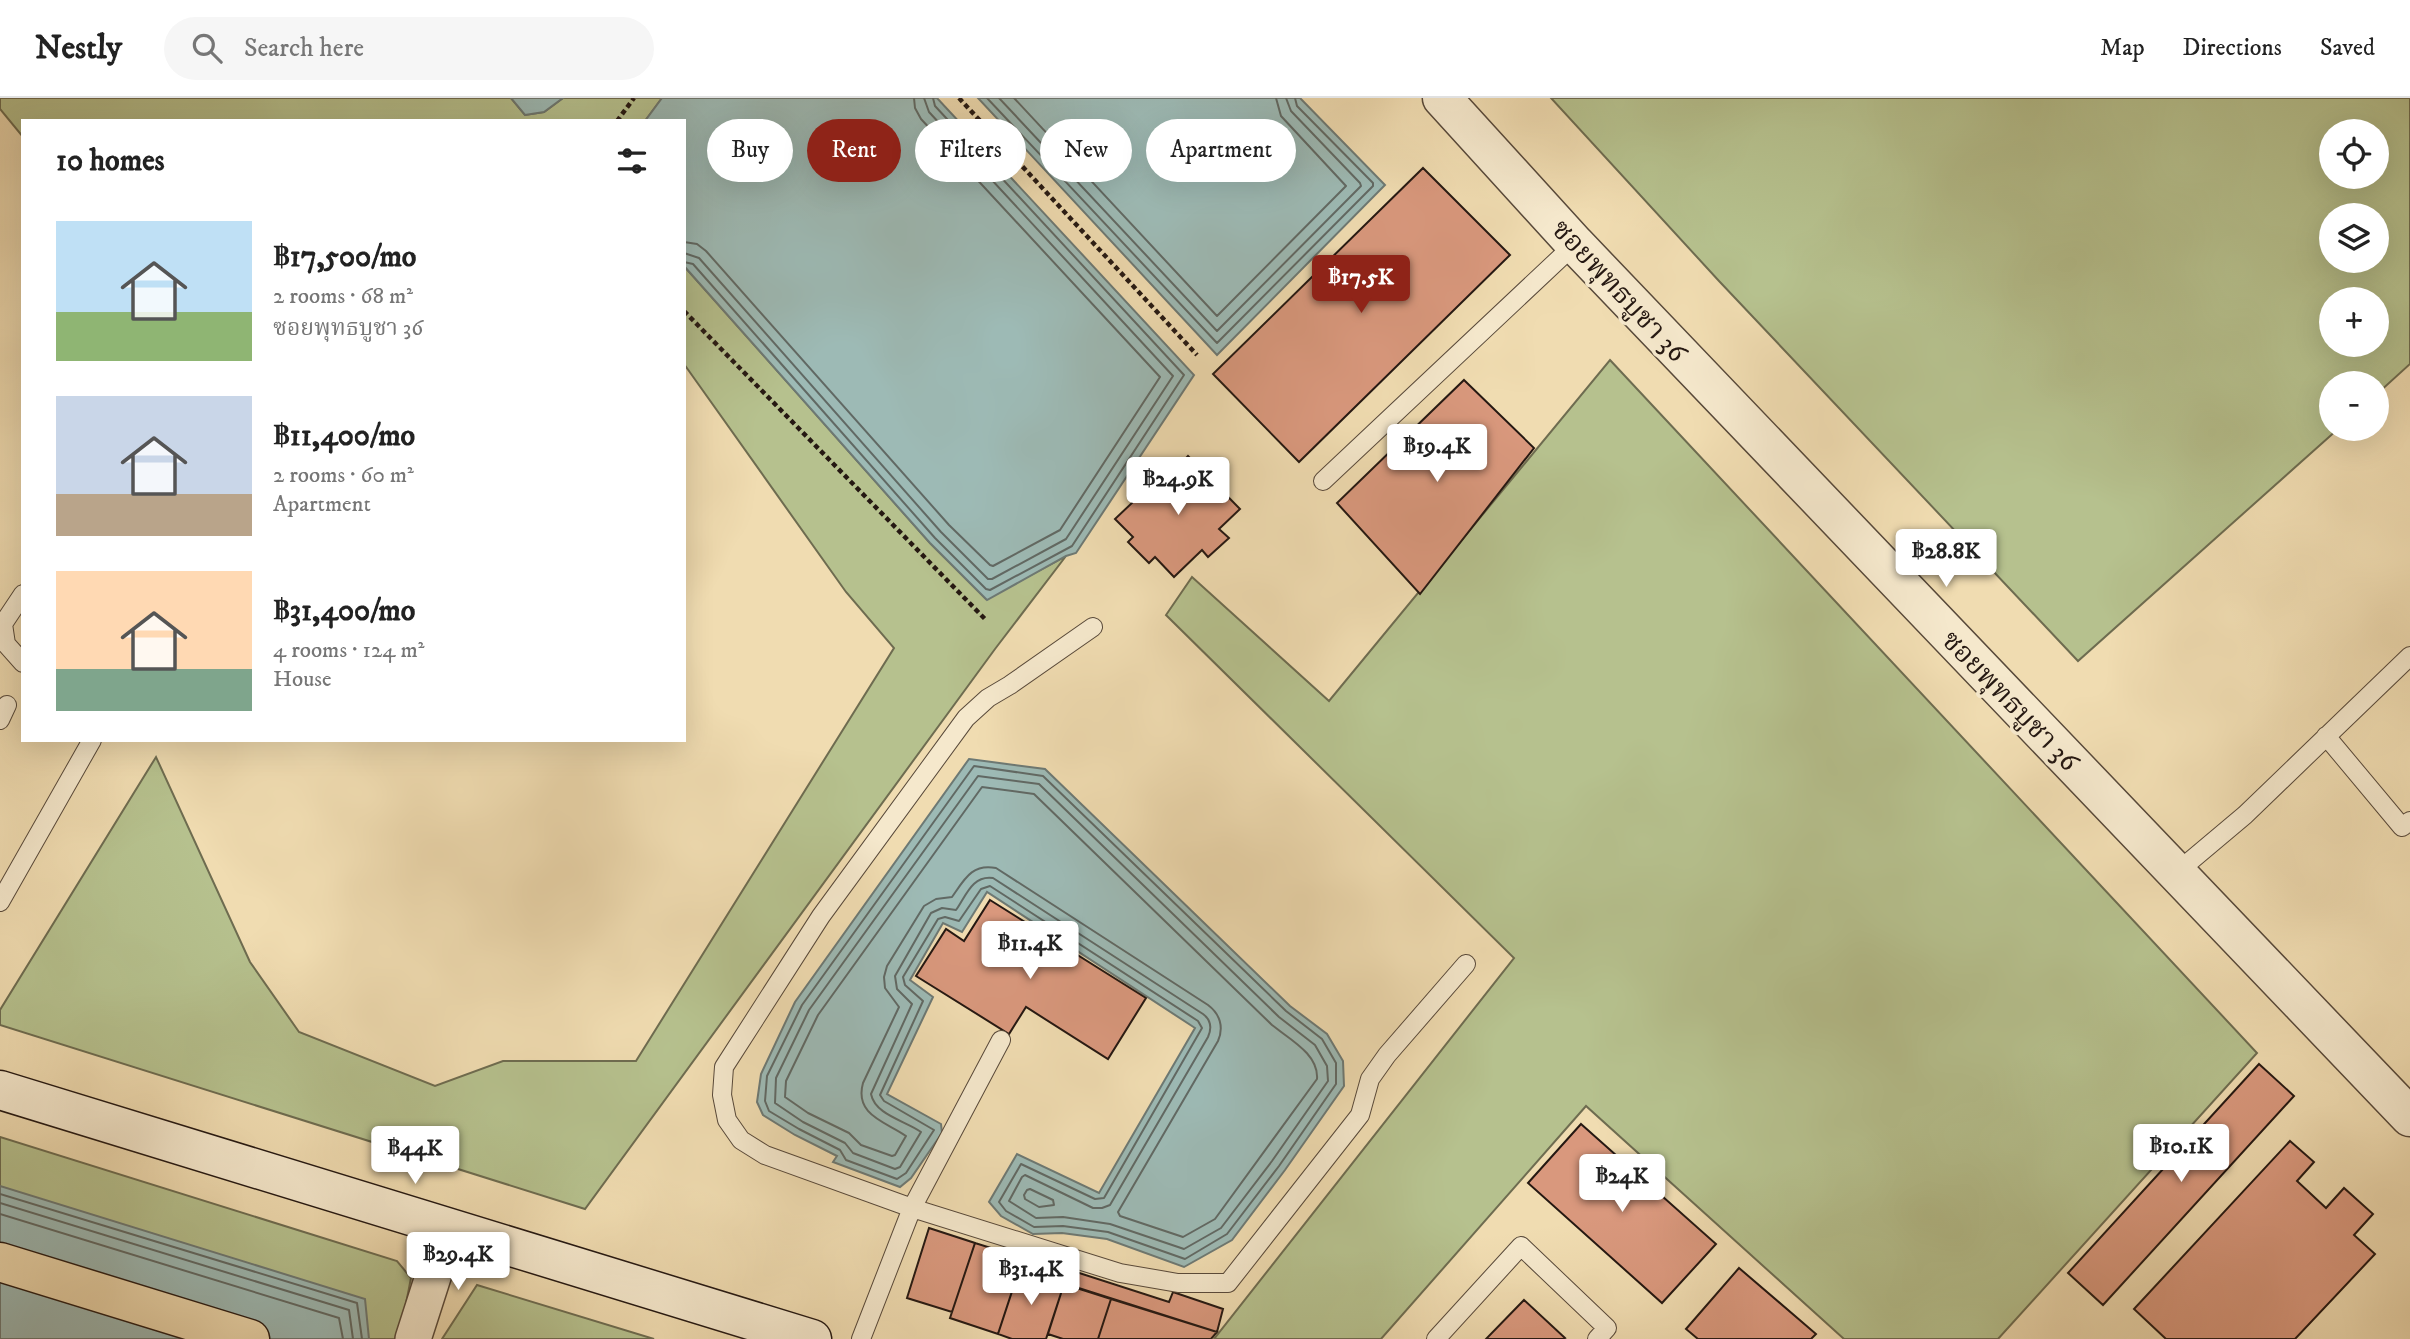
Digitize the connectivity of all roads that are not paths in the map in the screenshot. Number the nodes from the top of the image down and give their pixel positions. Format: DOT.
graph roads {
  1 [pos="1442,98"];
  2 [pos="1575,244"];
  3 [pos="1324,481"];
  4 [pos="21,597"];
  5 [pos="1093,627"];
  6 [pos="2410,656"];
  7 [pos="21,661"];
  8 [pos="2326,736"];
  9 [pos="91,742"];
  10 [pos="2410,821"];
  11 [pos="2176,873"];
  12 [pos="0,902"];
  13 [pos="1466,964"];
  14 [pos="1001,1040"];
  15 [pos="0,1090"];
  16 [pos="2410,1118"];
  17 [pos="912,1208"];
  18 [pos="449,1227"];
  19 [pos="0,1262"];
  20 [pos="250,1339"];
  21 [pos="413,1339"];
  22 [pos="813,1339"];
  23 [pos="861,1339"];
  24 [pos="1436,1339"];
  25 [pos="1597,1339"];
  1 -- 2 [label="street, ซอยพุทธบูชา 36"];
  2 -- 3 [label="lane"];
  2 -- 11 [label="street, ซอยพุทธบูชา 36"];
  4 -- 7 [label="lane"];
  5 -- 17 [label="lane"];
  6 -- 8 [label="lane"];
  8 -- 10 [label="lane"];
  8 -- 11 [label="lane"];
  9 -- 12 [label="lane"];
  11 -- 16 [label="street, ซอยพุทธบูชา 36"];
  13 -- 17 [label="lane"];
  14 -- 17 [label="lane"];
  15 -- 18 [label="street"];
  17 -- 23 [label="lane"];
  18 -- 21 [label="street"];
  18 -- 22 [label="street"];
  19 -- 20 [label="highway"];
  24 -- 25 [label="lane"];
}
